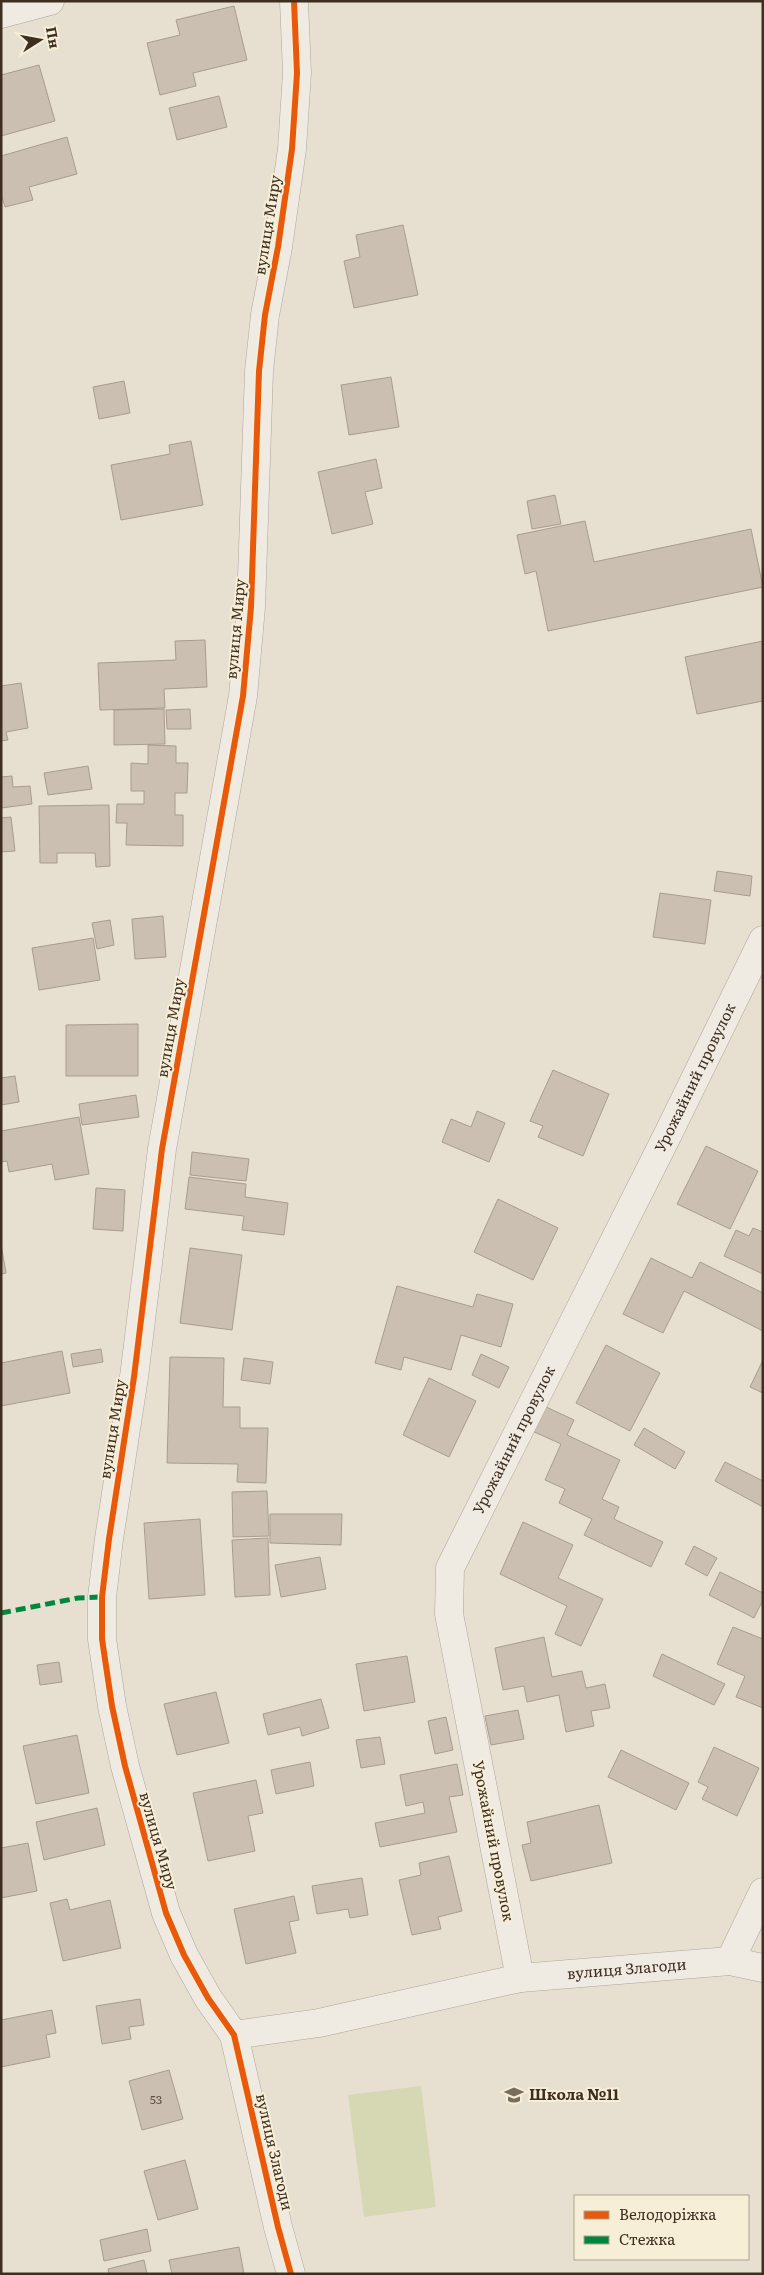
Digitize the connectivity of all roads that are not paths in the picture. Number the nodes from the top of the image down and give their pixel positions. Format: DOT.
graph roads {
  1 [pos="50,1"];
  2 [pos="294,1"];
  3 [pos="1,14"];
  4 [pos="763,940"];
  5 [pos="763,1892"];
  6 [pos="730,1961"];
  7 [pos="763,1968"];
  8 [pos="520,1978"];
  9 [pos="234,2035"];
  10 [pos="291,2274"];
  1 -- 3 [label="street"];
  2 -- 9 [label="street, вулиця Миру"];
  4 -- 8 [label="street, Урожайний провулок"];
  5 -- 6 [label="street"];
  6 -- 7 [label="street, вулиця Злагоди"];
  6 -- 8 [label="street, вулиця Злагоди"];
  8 -- 9 [label="street, вулиця Злагоди"];
  9 -- 10 [label="street, вулиця Злагоди"];
}
